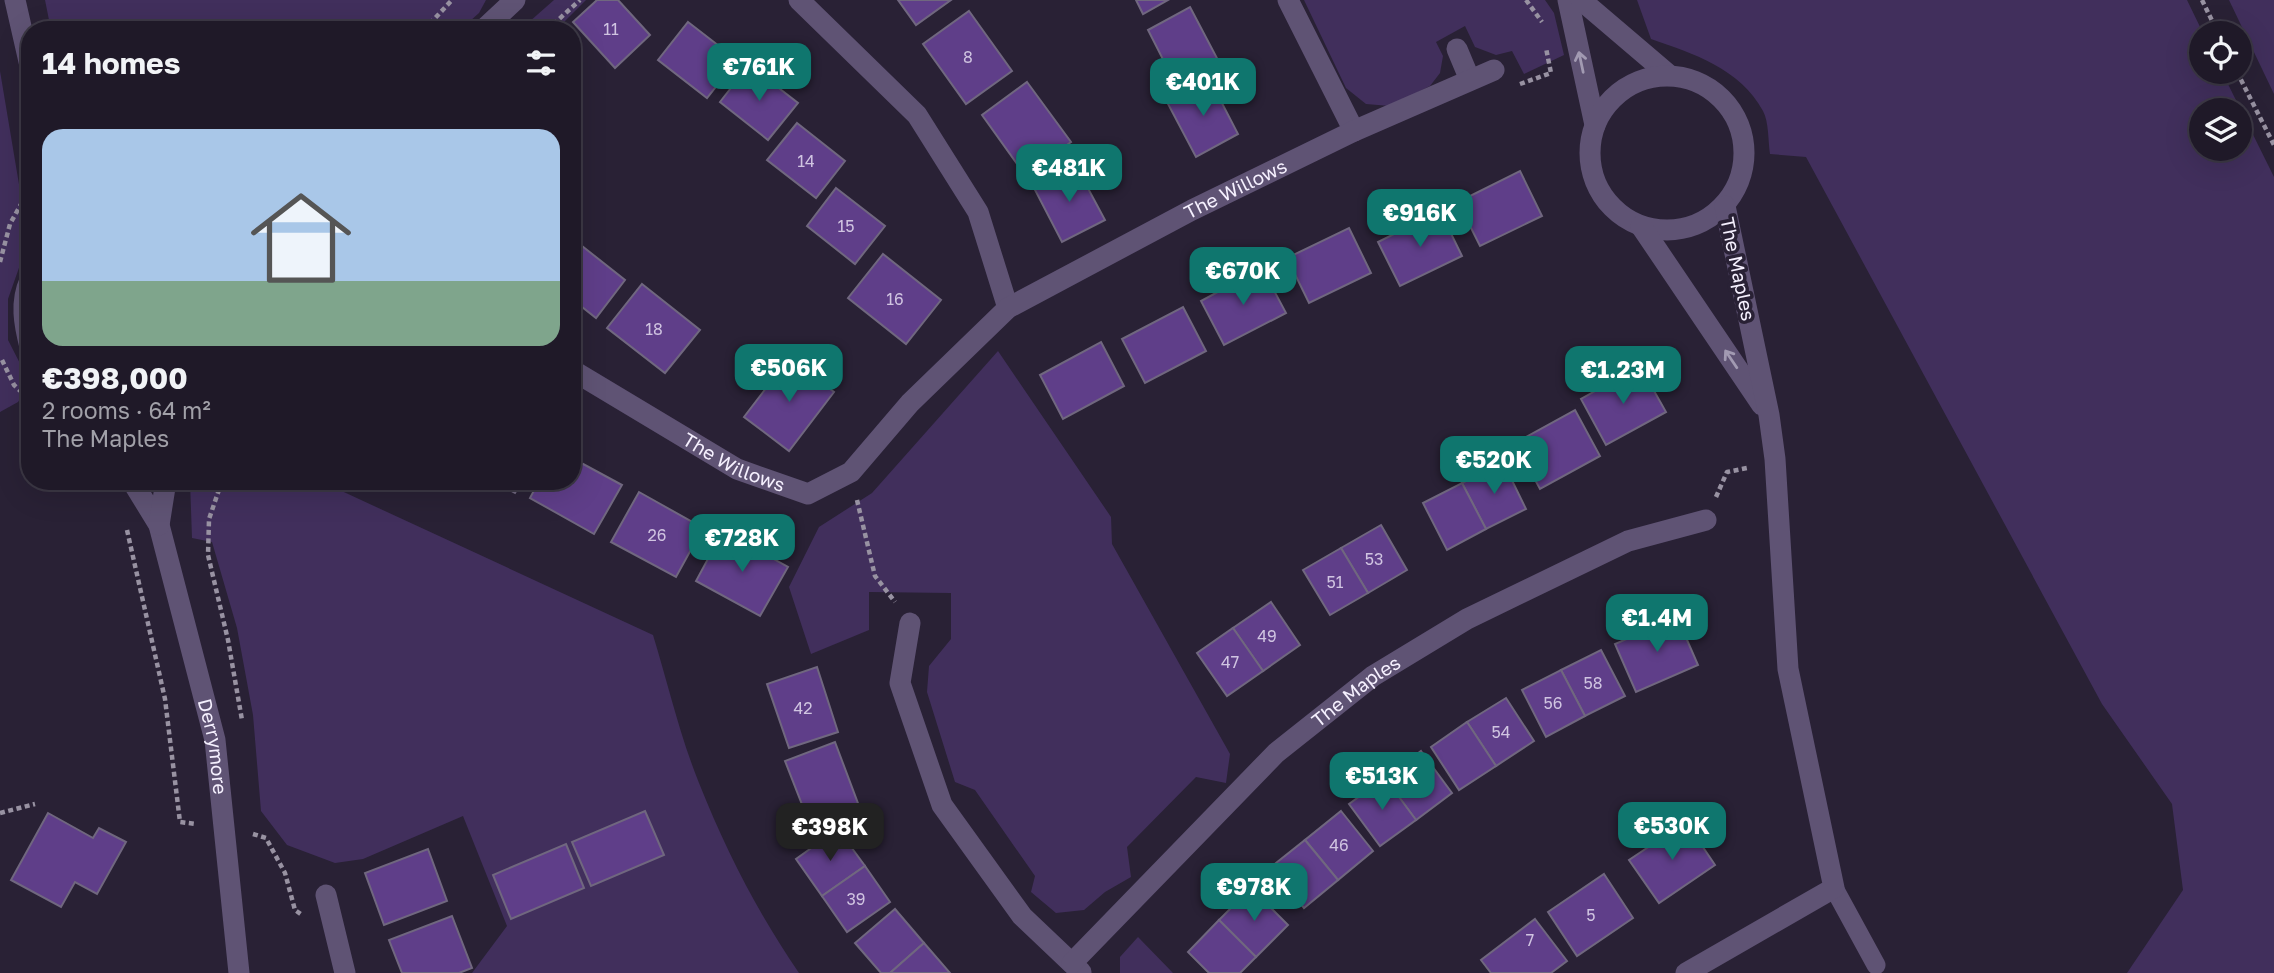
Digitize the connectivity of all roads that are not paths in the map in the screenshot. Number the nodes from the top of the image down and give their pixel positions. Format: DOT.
graph roads {
  1 [pos="15,0"];
  2 [pos="516,0"];
  3 [pos="799,0"];
  4 [pos="1288,0"];
  5 [pos="1568,0"];
  6 [pos="1581,0"];
  7 [pos="493,21"];
  8 [pos="21,26"];
  9 [pos="1457,49"];
  10 [pos="1494,70"];
  11 [pos="1669,75"];
  12 [pos="1470,80"];
  13 [pos="1595,125"];
  14 [pos="1354,131"];
  15 [pos="1724,206"];
  16 [pos="1642,226"];
  17 [pos="1008,308"];
  18 [pos="581,375"];
  19 [pos="1769,415"];
  20 [pos="138,490"];
  21 [pos="165,490"];
  22 [pos="1706,520"];
  23 [pos="159,525"];
  24 [pos="910,623"];
  25 [pos="1834,888"];
  26 [pos="326,895"];
  27 [pos="1876,965"];
  28 [pos="1077,968"];
  29 [pos="239,973"];
  30 [pos="345,973"];
  31 [pos="1686,973"];
  1 -- 8 [label="street"];
  2 -- 7 [label="street"];
  3 -- 17 [label="street"];
  4 -- 14 [label="street"];
  13 -- 5 [label="street, one-way"];
  6 -- 11 [label="street"];
  9 -- 12 [label="street"];
  10 -- 12 [label="street, The Willows"];
  11 -- 13 [label="street"];
  11 -- 15 [label="street"];
  12 -- 14 [label="street, The Willows"];
  13 -- 16 [label="street"];
  14 -- 17 [label="street, The Willows"];
  15 -- 16 [label="street"];
  15 -- 19 [label="street, The Maples"];
  19 -- 16 [label="street, The Maples, one-way"];
  17 -- 18 [label="street, The Willows"];
  19 -- 25 [label="street, The Maples"];
  20 -- 23 [label="street, Derrymore"];
  21 -- 23 [label="street, Derrymore"];
  22 -- 28 [label="street, The Maples"];
  23 -- 29 [label="street, Derrymore"];
  24 -- 28 [label="street, The Maples"];
  25 -- 27 [label="lane"];
  25 -- 31 [label="street"];
  26 -- 30 [label="street"];
}
